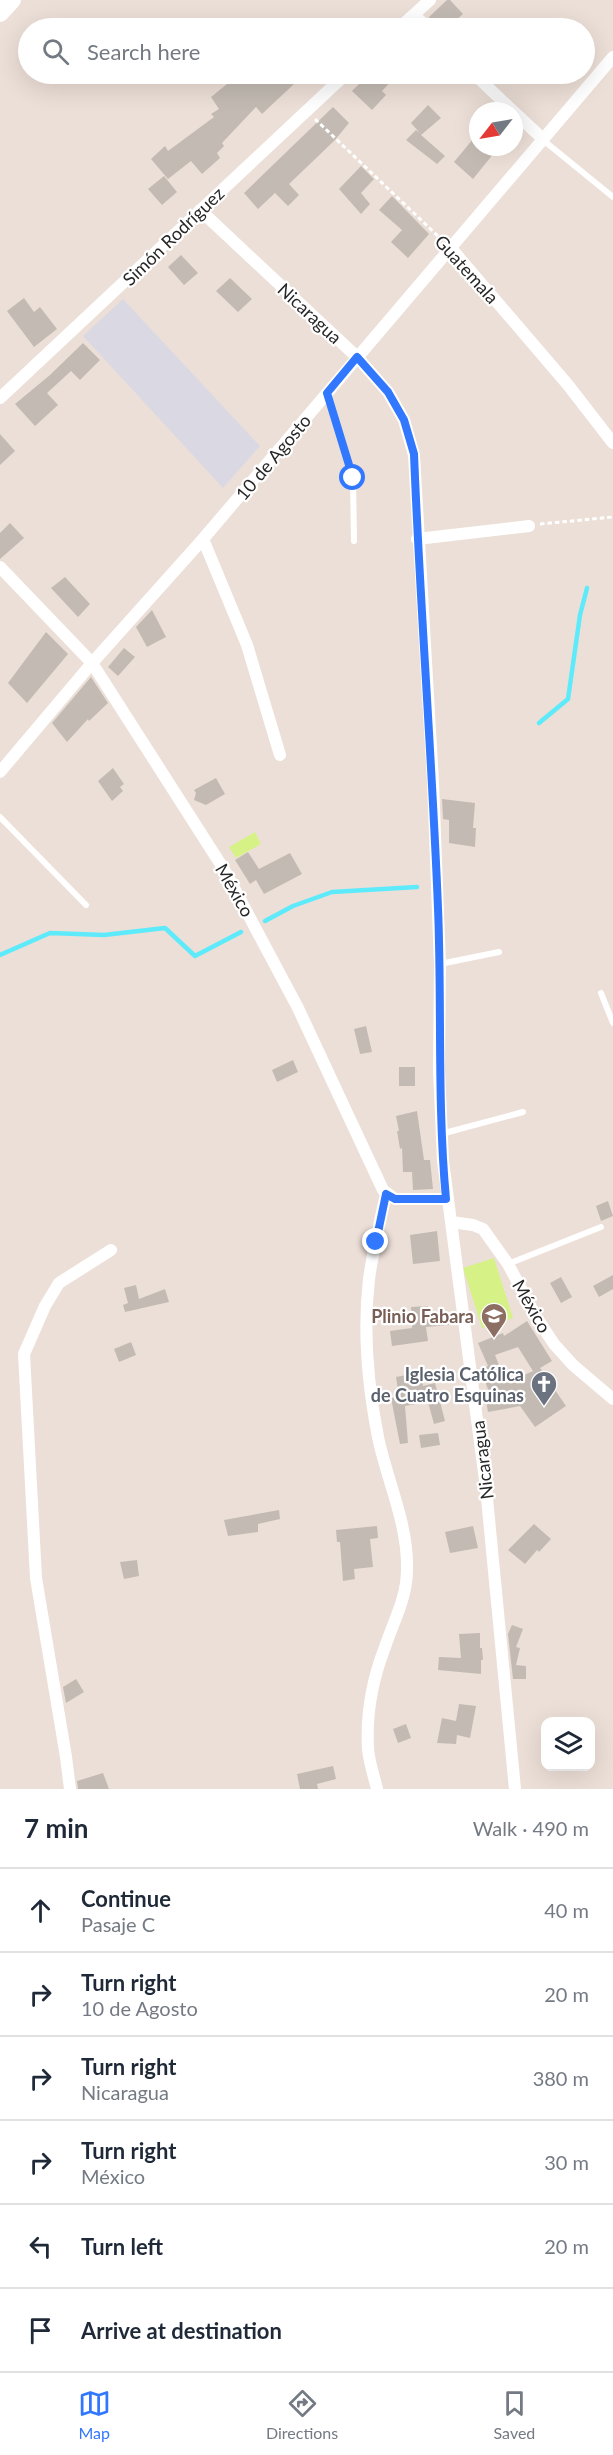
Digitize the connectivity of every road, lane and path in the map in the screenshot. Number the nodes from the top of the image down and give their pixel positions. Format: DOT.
graph roads {
  1 [pos="12,0"];
  2 [pos="430,0"];
  3 [pos="0,13"];
  4 [pos="415,16"];
  5 [pos="412,18"];
  6 [pos="613,57"];
  7 [pos="595,78"];
  8 [pos="335,84"];
  9 [pos="485,84"];
  10 [pos="590,84"];
  11 [pos="504,102"];
  12 [pos="305,110"];
  13 [pos="523,120"];
  14 [pos="543,139"];
  15 [pos="613,197"];
  16 [pos="200,210"];
  17 [pos="450,247"];
  18 [pos="357,357"];
  19 [pos="327,393"];
  20 [pos="0,398"];
  21 [pos="613,443"];
  22 [pos="613,517"];
  23 [pos="550,522"];
  24 [pos="529,526"];
  25 [pos="203,538"];
  26 [pos="417,539"];
  27 [pos="354,541"];
  28 [pos="0,567"];
  29 [pos="92,663"];
  30 [pos="280,755"];
  31 [pos="0,772"];
  32 [pos="0,817"];
  33 [pos="86,905"];
  34 [pos="499,952"];
  35 [pos="440,964"];
  36 [pos="601,993"];
  37 [pos="613,1023"];
  38 [pos="523,1112"];
  39 [pos="441,1134"];
  40 [pos="386,1194"];
  41 [pos="446,1199"];
  42 [pos="451,1222"];
  43 [pos="602,1227"];
  44 [pos="111,1250"];
  45 [pos="508,1264"];
  46 [pos="613,1399"];
  47 [pos="70,1789"];
  48 [pos="377,1789"];
  49 [pos="514,1789"];
  1 -- 3 [label="street"];
  2 -- 4 [label="street"];
  4 -- 5 [label="street"];
  6 -- 7 [label="street, 10 de Agosto"];
  8 -- 12 [label="street, Simón Rodríguez"];
  9 -- 11 [label="street"];
  10 -- 14 [label="street, 10 de Agosto"];
  12 -- 16 [label="street, Simón Rodríguez"];
  12 -- 17 [label="path, Guatemala"];
  13 -- 14 [label="street"];
  14 -- 15 [label="lane"];
  14 -- 17 [label="street, 10 de Agosto"];
  16 -- 18 [label="street, Nicaragua"];
  16 -- 20 [label="street, Simón Rodríguez"];
  17 -- 18 [label="street, 10 de Agosto"];
  17 -- 21 [label="street, Guatemala"];
  18 -- 19 [label="street, 10 de Agosto"];
  18 -- 26 [label="street, Nicaragua"];
  19 -- 25 [label="street, 10 de Agosto"];
  19 -- 27 [label="lane"];
  22 -- 23 [label="path"];
  24 -- 26 [label="street"];
  25 -- 29 [label="street, 10 de Agosto"];
  25 -- 30 [label="street"];
  26 -- 35 [label="street, Nicaragua"];
  28 -- 29 [label="street, México"];
  29 -- 31 [label="street, 10 de Agosto"];
  29 -- 40 [label="street, México"];
  32 -- 33 [label="lane"];
  34 -- 35 [label="lane"];
  35 -- 39 [label="street, Nicaragua"];
  36 -- 37 [label="lane"];
  38 -- 39 [label="lane"];
  39 -- 41 [label="street, Nicaragua"];
  40 -- 41 [label="street"];
  40 -- 48 [label="street"];
  41 -- 42 [label="street, Nicaragua"];
  42 -- 45 [label="street, México"];
  42 -- 49 [label="street, Nicaragua"];
  43 -- 45 [label="lane"];
  44 -- 47 [label="street"];
  45 -- 46 [label="street, México"];
}
